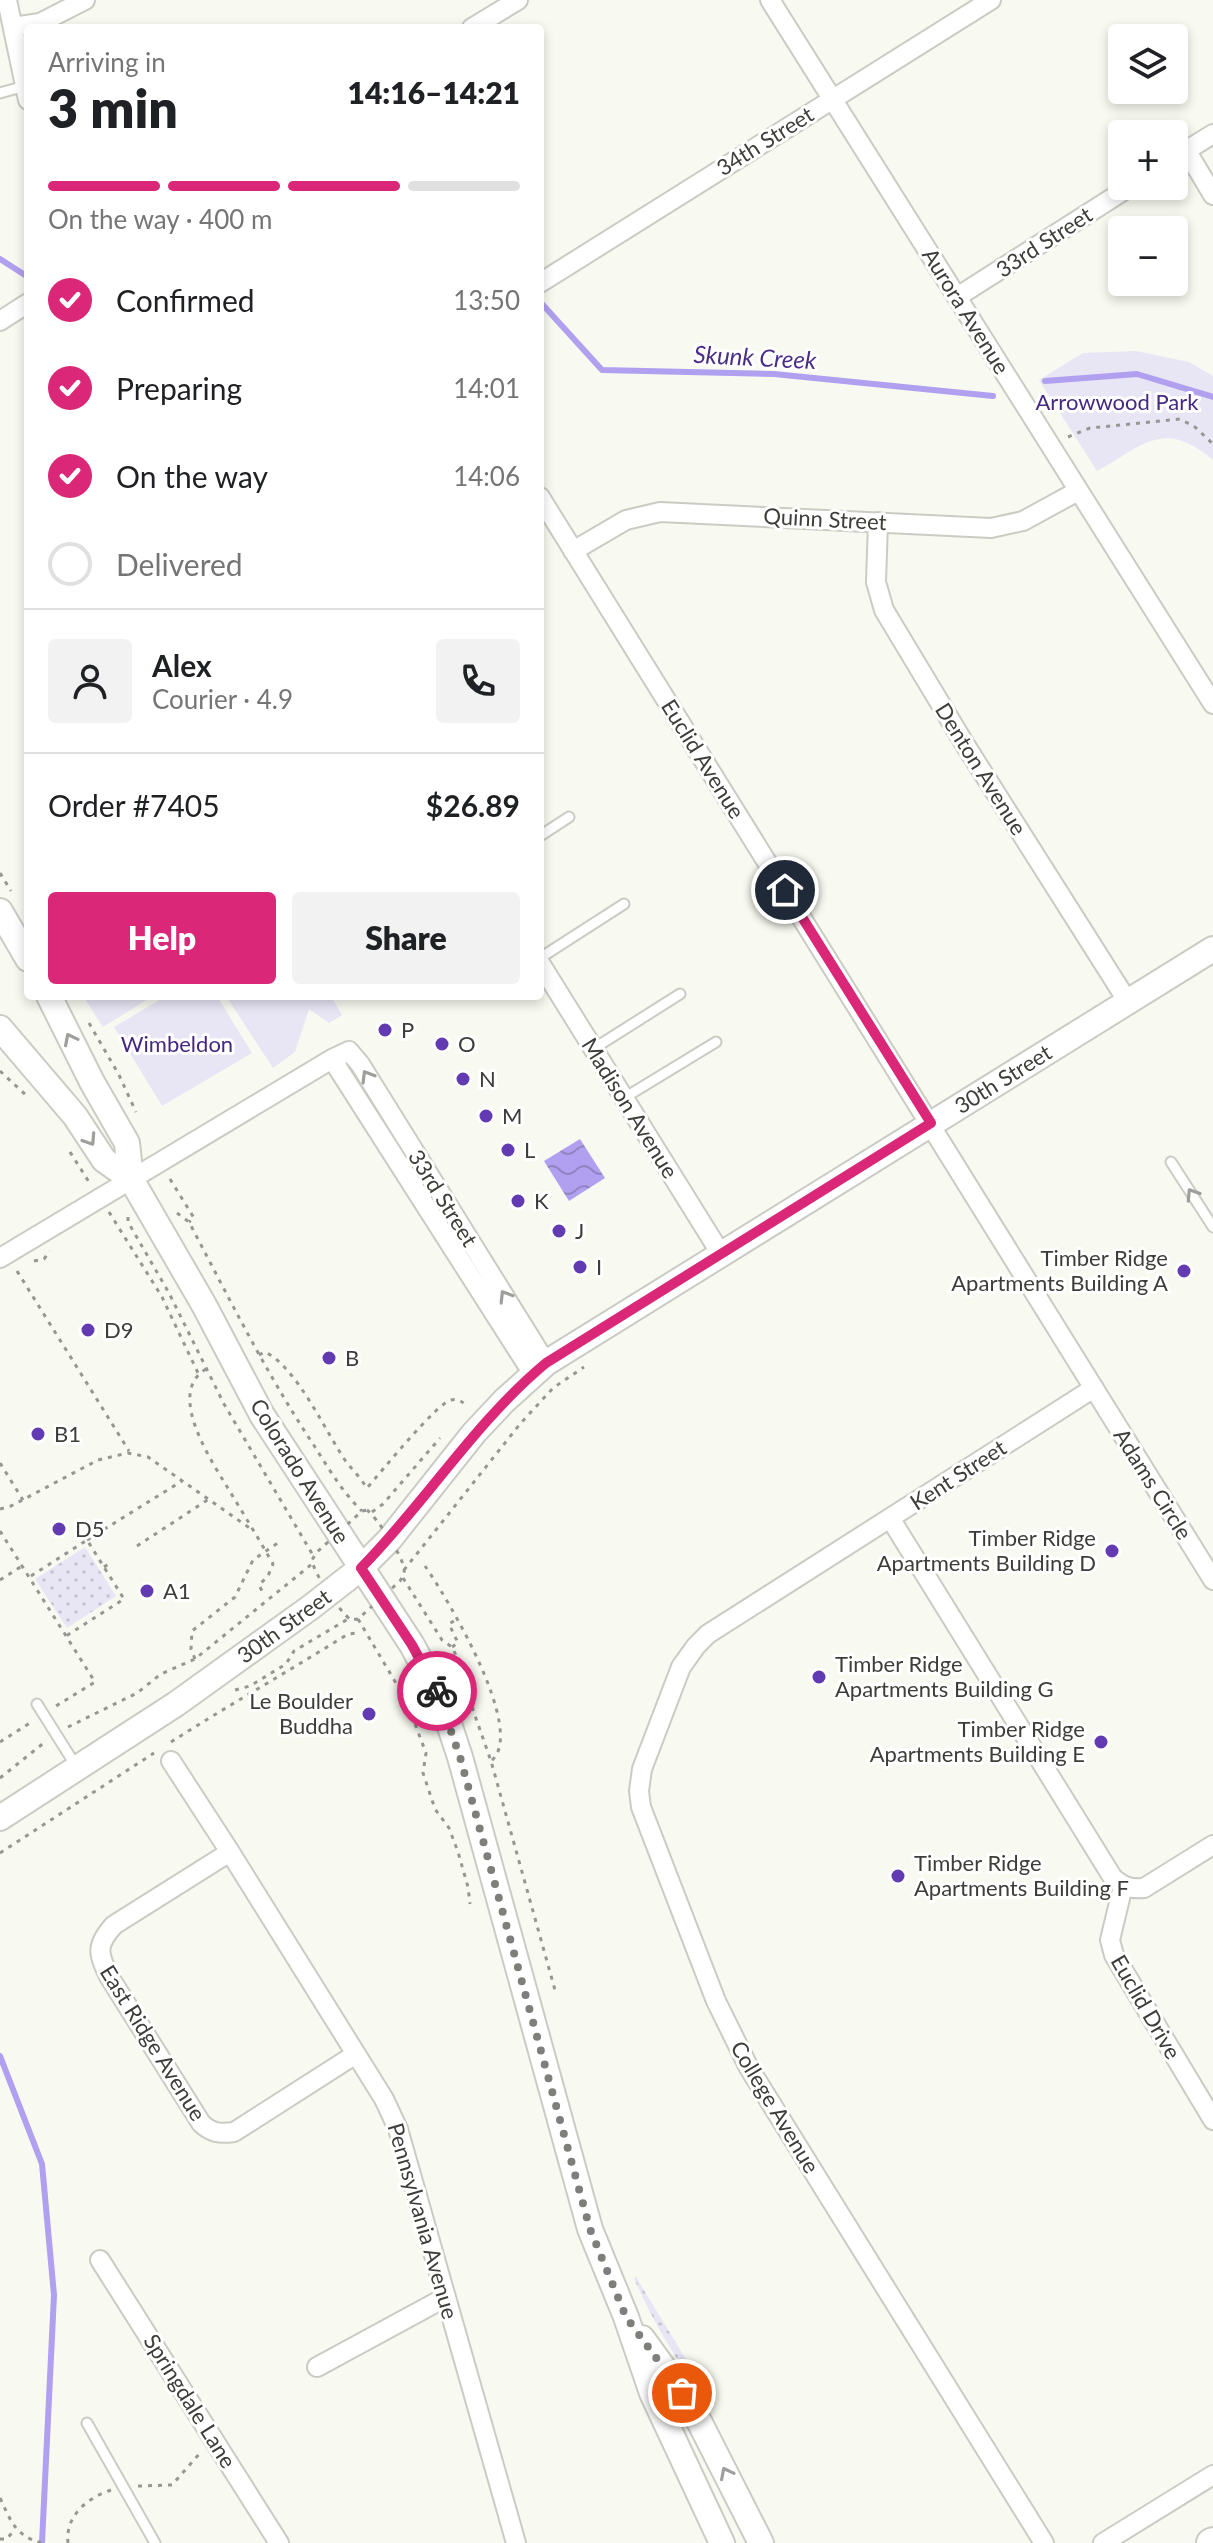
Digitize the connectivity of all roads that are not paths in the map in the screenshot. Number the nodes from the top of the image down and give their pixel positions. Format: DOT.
graph roads {
  1 [pos="7,0"];
  2 [pos="85,0"];
  3 [pos="518,0"];
  4 [pos="770,0"];
  5 [pos="991,0"];
  6 [pos="33,24"];
  7 [pos="479,24"];
  8 [pos="24,25"];
  9 [pos="13,27"];
  10 [pos="24,83"];
  11 [pos="0,93"];
  12 [pos="24,93"];
  13 [pos="832,99"];
  14 [pos="1213,134"];
  15 [pos="1188,149"];
  16 [pos="1188,164"];
  17 [pos="1213,195"];
  18 [pos="1109,200"];
  19 [pos="544,280"];
  20 [pos="957,297"];
  21 [pos="24,306"];
  22 [pos="0,321"];
  23 [pos="1078,491"];
  24 [pos="544,504"];
  25 [pos="878,522"];
  26 [pos="573,551"];
  27 [pos="1213,704"];
  28 [pos="569,817"];
  29 [pos="544,833"];
  30 [pos="624,904"];
  31 [pos="0,911"];
  32 [pos="1213,949"];
  33 [pos="24,952"];
  34 [pos="544,957"];
  35 [pos="544,967"];
  36 [pos="680,994"];
  37 [pos="51,1000"];
  38 [pos="1128,1002"];
  39 [pos="0,1028"];
  40 [pos="716,1042"];
  41 [pos="593,1049"];
  42 [pos="624,1098"];
  43 [pos="931,1123"];
  44 [pos="1171,1162"];
  45 [pos="131,1179"];
  46 [pos="1213,1227"];
  47 [pos="721,1254"];
  48 [pos="8,1263"];
  49 [pos="539,1368"];
  50 [pos="1094,1388"];
  51 [pos="890,1518"];
  52 [pos="361,1568"];
  53 [pos="1213,1580"];
  54 [pos="702,1640"];
  55 [pos="37,1704"];
  56 [pos="165,1756"];
  57 [pos="78,1769"];
  58 [pos="0,1818"];
  59 [pos="1213,1845"];
  60 [pos="230,1852"];
  61 [pos="1123,1886"];
  62 [pos="356,2054"];
  63 [pos="1213,2120"];
  64 [pos="100,2260"];
  65 [pos="446,2297"];
  66 [pos="626,2317"];
  67 [pos="317,2367"];
  68 [pos="87,2423"];
  69 [pos="1213,2475"];
  70 [pos="155,2543"];
  71 [pos="279,2543"];
  72 [pos="516,2543"];
  73 [pos="722,2543"];
  74 [pos="761,2543"];
  75 [pos="1044,2543"];
  76 [pos="1103,2543"];
  1 -- 9 [label="street"];
  2 -- 6 [label="street"];
  3 -- 7 [label="street"];
  4 -- 13 [label="street, Aurora Avenue"];
  5 -- 13 [label="street, 34th Street"];
  8 -- 9 [label="street"];
  9 -- 10 [label="street"];
  11 -- 12 [label="lane"];
  13 -- 19 [label="street, 34th Street"];
  13 -- 20 [label="street, Aurora Avenue"];
  14 -- 15 [label="street"];
  16 -- 17 [label="street"];
  18 -- 20 [label="street, 33rd Street"];
  20 -- 23 [label="street, Aurora Avenue"];
  21 -- 22 [label="street"];
  23 -- 25 [label="street, Quinn Street"];
  23 -- 27 [label="street, Aurora Avenue"];
  24 -- 26 [label="street, Euclid Avenue"];
  25 -- 26 [label="street, Quinn Street"];
  25 -- 38 [label="street, Denton Avenue"];
  26 -- 43 [label="street, Euclid Avenue"];
  28 -- 29 [label="lane"];
  30 -- 34 [label="lane"];
  31 -- 33 [label="main road"];
  32 -- 38 [label="main road, 30th Street"];
  35 -- 41 [label="street, Madison Avenue"];
  36 -- 41 [label="lane"];
  45 -- 37 [label="main road, Colorado Avenue, one-way"];
  38 -- 43 [label="main road, 30th Street"];
  39 -- 45 [label="main road, Colorado Avenue, one-way"];
  40 -- 42 [label="lane"];
  41 -- 42 [label="street, Madison Avenue"];
  42 -- 47 [label="street, Madison Avenue"];
  43 -- 47 [label="main road, 30th Street"];
  43 -- 50 [label="street, Euclid Avenue"];
  46 -- 44 [label="lane, one-way"];
  45 -- 48 [label="street, 33rd Street"];
  45 -- 49 [label="street, 33rd Street"];
  45 -- 52 [label="main road, Colorado Avenue"];
  47 -- 49 [label="main road, 30th Street"];
  49 -- 52 [label="main road, 30th Street"];
  50 -- 51 [label="street, Kent Street"];
  50 -- 53 [label="street, Adams Circle"];
  51 -- 54 [label="street, Kent Street"];
  51 -- 61 [label="street"];
  52 -- 57 [label="main road, 30th Street"];
  52 -- 66 [label="main road, Colorado Avenue"];
  54 -- 75 [label="street, College Avenue"];
  55 -- 57 [label="lane"];
  56 -- 60 [label="street, Pennsylvania Avenue"];
  57 -- 58 [label="main road, 30th Street"];
  59 -- 61 [label="street"];
  60 -- 62 [label="street, Pennsylvania Avenue"];
  60 -- 62 [label="street, East Ridge Avenue"];
  61 -- 63 [label="street, Euclid Drive"];
  62 -- 65 [label="street, Pennsylvania Avenue"];
  64 -- 71 [label="street, Springdale Lane"];
  65 -- 67 [label="street"];
  65 -- 72 [label="street, Pennsylvania Avenue"];
  66 -- 73 [label="main road, Colorado Avenue"];
  74 -- 66 [label="main road, Colorado Avenue, one-way"];
  68 -- 70 [label="lane"];
  69 -- 76 [label="street"];
}
